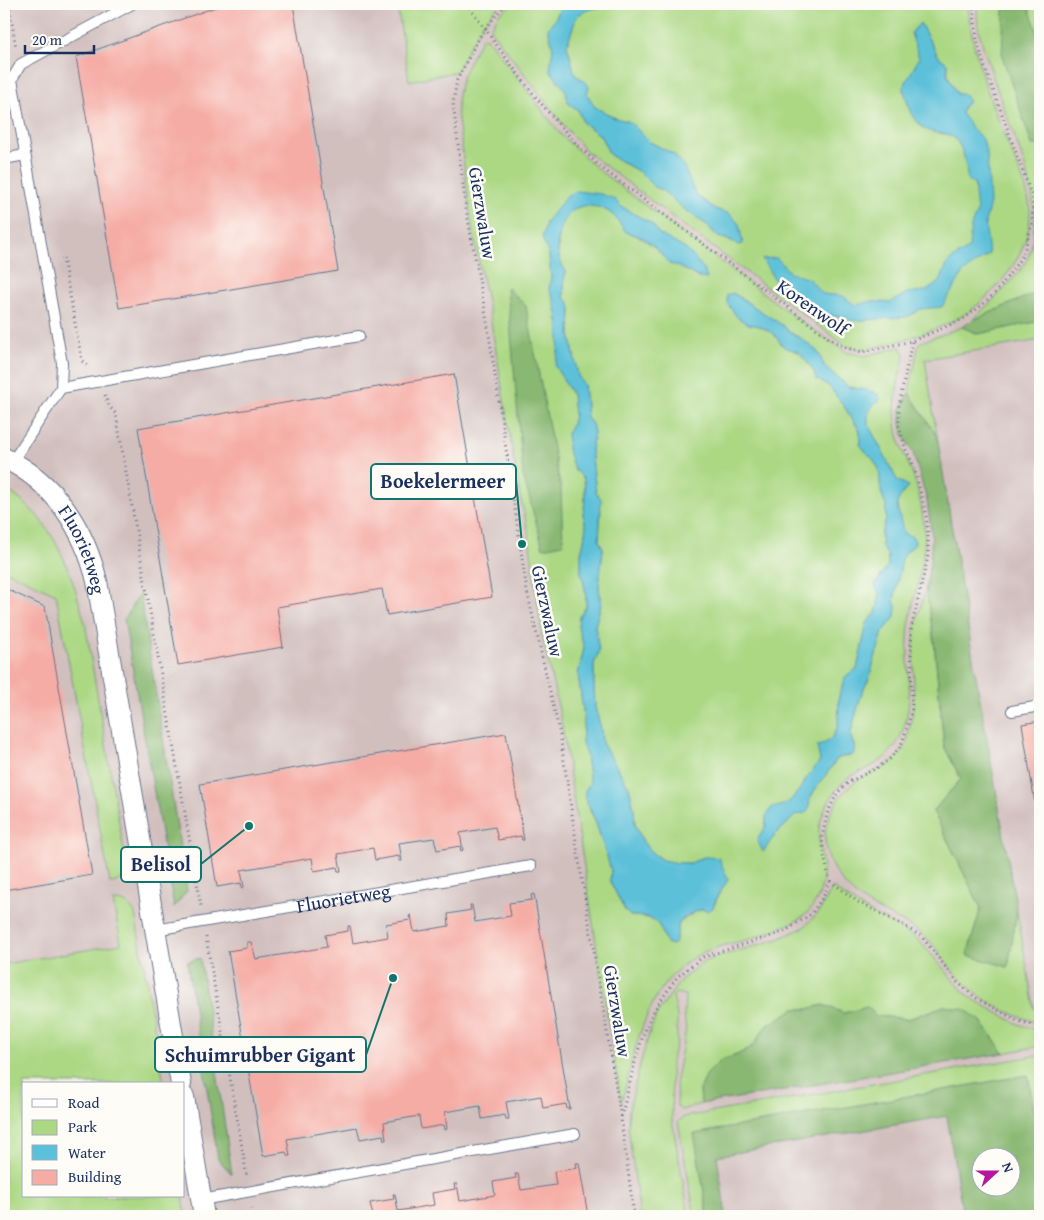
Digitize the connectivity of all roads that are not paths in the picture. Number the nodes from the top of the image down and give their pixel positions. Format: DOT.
graph roads {
  1 [pos="132,4"];
  2 [pos="25,155"];
  3 [pos="4,159"];
  4 [pos="359,336"];
  5 [pos="61,388"];
  6 [pos="8,460"];
  7 [pos="1040,706"];
  8 [pos="1012,711"];
  9 [pos="531,866"];
  10 [pos="155,930"];
  11 [pos="182,1082"];
  12 [pos="185,1103"];
  13 [pos="575,1134"];
  14 [pos="203,1208"];
  1 -- 2 [label="lane"];
  2 -- 3 [label="lane"];
  2 -- 5 [label="lane"];
  4 -- 5 [label="lane"];
  5 -- 6 [label="lane"];
  6 -- 10 [label="street, Fluorietweg"];
  7 -- 8 [label="lane"];
  9 -- 10 [label="lane, Fluorietweg"];
  10 -- 11 [label="street, Fluorietweg"];
  12 -- 14 [label="street"];
  13 -- 14 [label="lane"];
}
